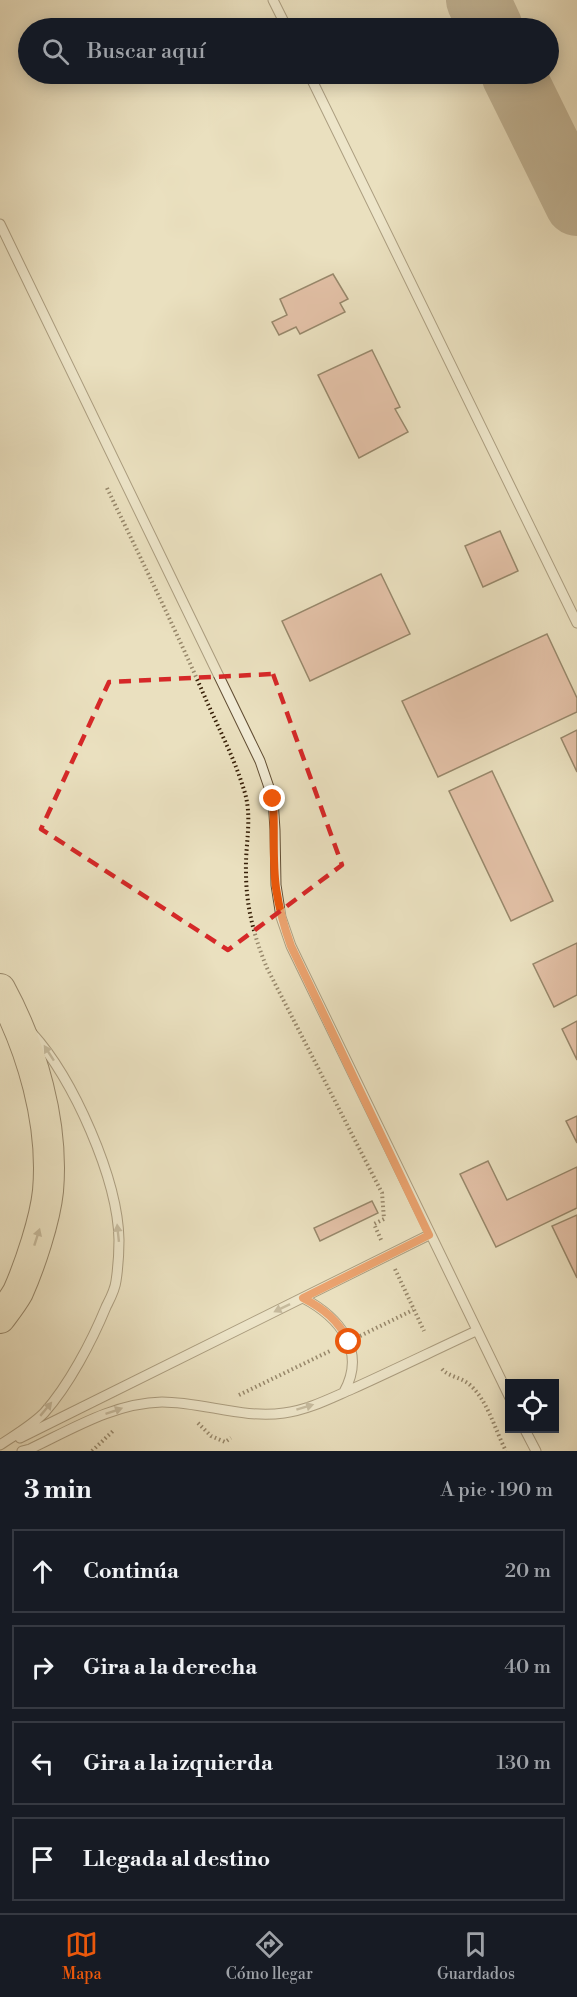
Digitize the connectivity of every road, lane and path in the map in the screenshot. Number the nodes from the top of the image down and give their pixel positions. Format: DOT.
graph roads {
  1 [pos="273,0"];
  2 [pos="282,18"];
  3 [pos="314,84"];
  4 [pos="0,224"];
  5 [pos="105,484"];
  6 [pos="577,623"];
  7 [pos="6,1000"];
  8 [pos="429,1235"];
  9 [pos="382,1242"];
  10 [pos="393,1265"];
  11 [pos="303,1298"];
  12 [pos="413,1310"];
  13 [pos="0,1318"];
  14 [pos="424,1331"];
  15 [pos="476,1331"];
  16 [pos="360,1336"];
  17 [pos="332,1350"];
  18 [pos="442,1369"];
  19 [pos="505,1388"];
  20 [pos="344,1392"];
  21 [pos="238,1395"];
  22 [pos="196,1421"];
  23 [pos="117,1429"];
  24 [pos="527,1433"];
  25 [pos="231,1438"];
  26 [pos="0,1447"];
  27 [pos="21,1451"];
  28 [pos="92,1451"];
  29 [pos="506,1451"];
  30 [pos="536,1451"];
  1 -- 2 [label="lane"];
  3 -- 6 [label="lane"];
  4 -- 8 [label="lane"];
  5 -- 9 [label="path"];
  13 -- 7 [label="main road, one-way"];
  26 -- 7 [label="lane, one-way"];
  8 -- 11 [label="lane"];
  8 -- 15 [label="lane"];
  10 -- 12 [label="path"];
  11 -- 20 [label="lane"];
  11 -- 26 [label="lane, one-way"];
  12 -- 14 [label="path"];
  12 -- 16 [label="path"];
  15 -- 19 [label="lane"];
  15 -- 20 [label="lane"];
  17 -- 21 [label="path"];
  18 -- 29 [label="path"];
  27 -- 20 [label="lane, one-way"];
  22 -- 25 [label="path"];
  23 -- 28 [label="path"];
  24 -- 30 [label="lane"];
}
